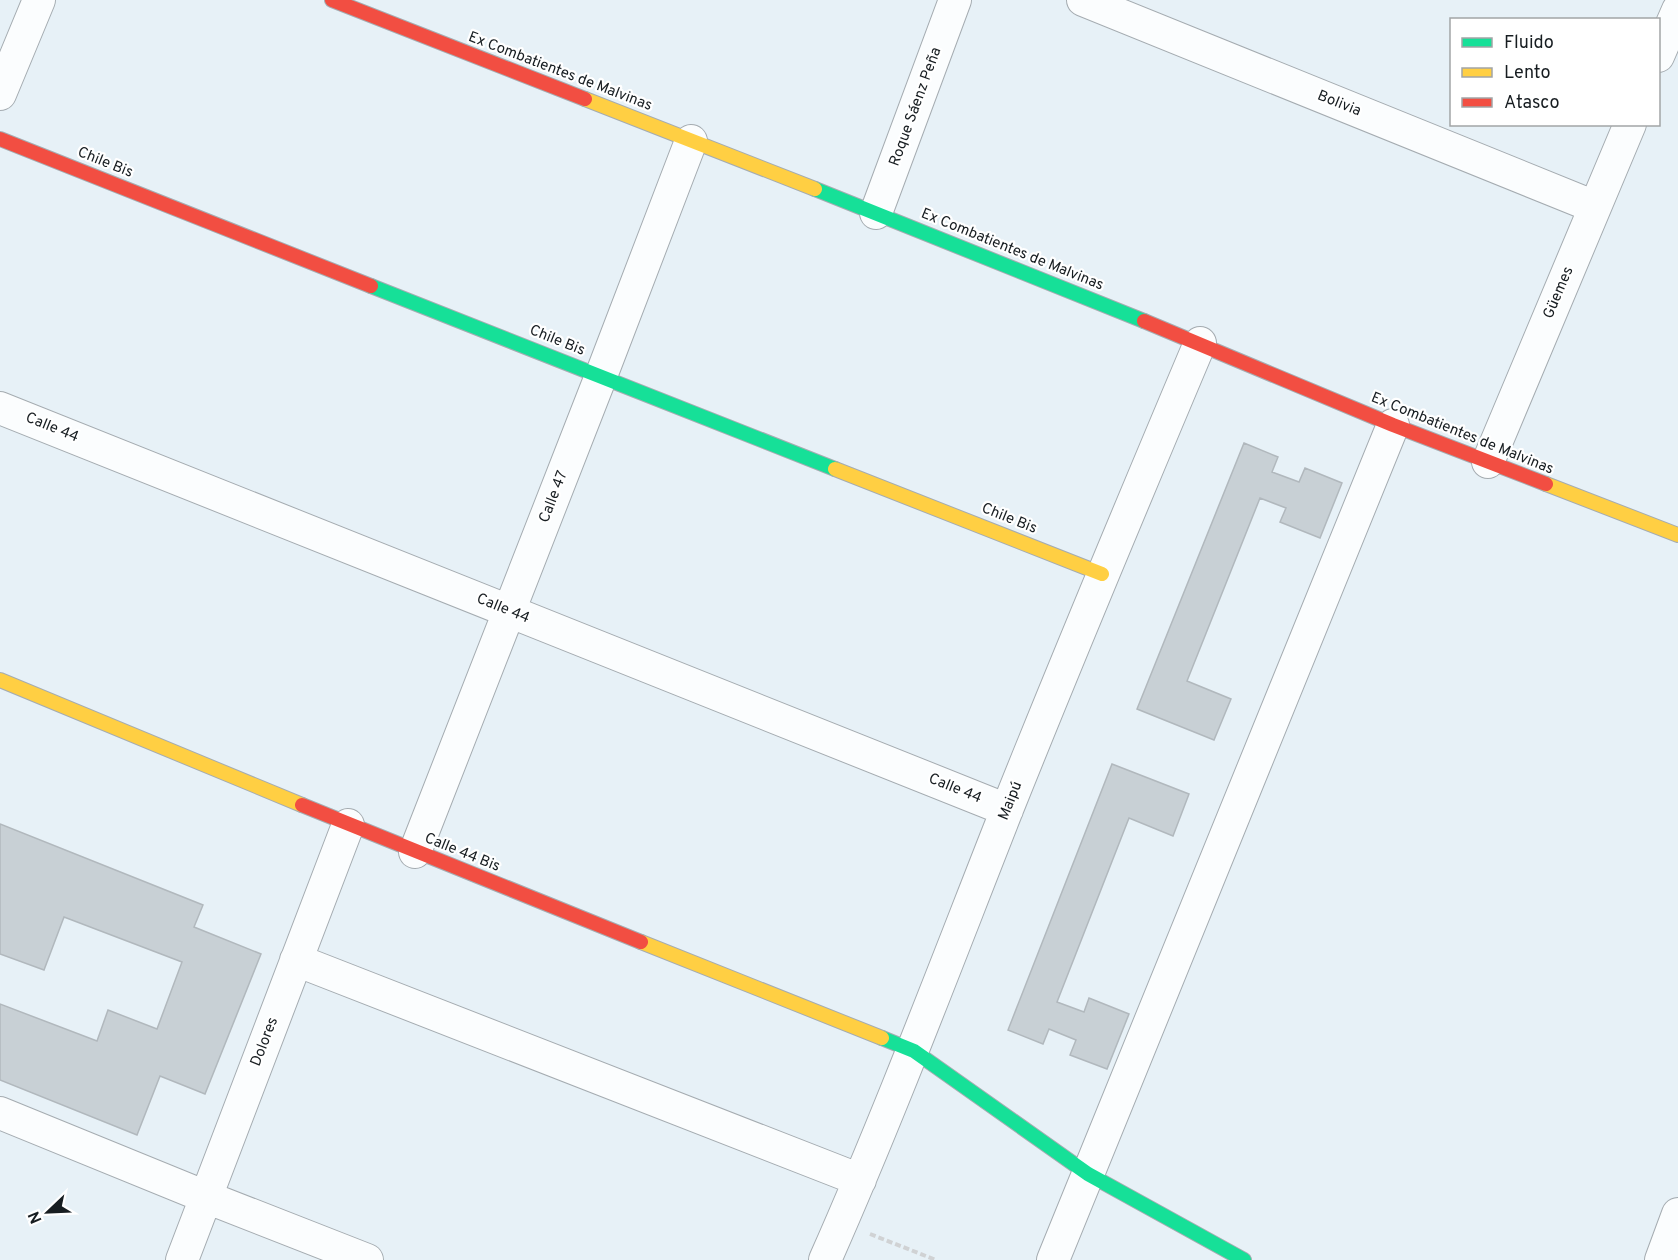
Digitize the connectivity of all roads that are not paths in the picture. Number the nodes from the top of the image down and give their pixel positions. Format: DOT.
graph roads {
  1 [pos="39,0"];
  2 [pos="332,0"];
  3 [pos="955,0"];
  4 [pos="1083,0"];
  5 [pos="1678,10"];
  6 [pos="1660,54"];
  7 [pos="6,57"];
  8 [pos="0,94"];
  9 [pos="1629,126"];
  10 [pos="0,139"];
  11 [pos="691,141"];
  12 [pos="1595,207"];
  13 [pos="876,213"];
  14 [pos="1200,342"];
  15 [pos="601,376"];
  16 [pos="0,408"];
  17 [pos="1393,425"];
  18 [pos="1488,462"];
  19 [pos="1678,535"];
  20 [pos="1102,574"];
  21 [pos="509,612"];
  22 [pos="0,680"];
  23 [pos="1007,810"];
  24 [pos="348,825"];
  25 [pos="415,852"];
  26 [pos="296,960"];
  27 [pos="914,1051"];
  28 [pos="0,1113"];
  29 [pos="1088,1174"];
  30 [pos="860,1180"];
  31 [pos="206,1197"];
  32 [pos="1678,1214"];
  33 [pos="182,1260"];
  34 [pos="367,1260"];
  35 [pos="825,1260"];
  36 [pos="1053,1260"];
  37 [pos="1244,1260"];
  38 [pos="1661,1260"];
  1 -- 7 [label="street"];
  2 -- 11 [label="street, Ex Combatientes de Malvinas"];
  3 -- 13 [label="street, Roque Sáenz Peña"];
  4 -- 12 [label="street, Bolivia"];
  5 -- 6 [label="street"];
  7 -- 8 [label="street"];
  9 -- 12 [label="street, Güemes"];
  10 -- 15 [label="street, Chile Bis"];
  11 -- 13 [label="street, Ex Combatientes de Malvinas"];
  11 -- 15 [label="street, Calle 47"];
  12 -- 18 [label="street, Güemes"];
  13 -- 14 [label="street, Ex Combatientes de Malvinas"];
  14 -- 17 [label="street, Ex Combatientes de Malvinas"];
  14 -- 20 [label="street, Maipú"];
  15 -- 20 [label="street, Chile Bis"];
  15 -- 21 [label="street, Calle 47"];
  16 -- 21 [label="street, Calle 44"];
  17 -- 18 [label="street, Ex Combatientes de Malvinas"];
  17 -- 29 [label="street"];
  18 -- 19 [label="street, Ex Combatientes de Malvinas"];
  20 -- 23 [label="street, Maipú"];
  21 -- 23 [label="street, Calle 44"];
  21 -- 25 [label="street, Calle 47"];
  22 -- 24 [label="street, Calle 44 Bis"];
  23 -- 27 [label="street, Maipú"];
  24 -- 25 [label="street, Calle 44 Bis"];
  24 -- 26 [label="street, Dolores"];
  25 -- 27 [label="street, Calle 44 Bis"];
  26 -- 30 [label="street"];
  26 -- 31 [label="street, Dolores"];
  27 -- 29 [label="street, Calle 44 Bis"];
  27 -- 30 [label="street, Maipú"];
  28 -- 31 [label="street"];
  29 -- 36 [label="street"];
  29 -- 37 [label="street, Calle 44 Bis"];
  30 -- 35 [label="street, Maipú"];
  31 -- 33 [label="street, Dolores"];
  31 -- 34 [label="street"];
  32 -- 38 [label="street"];
}
